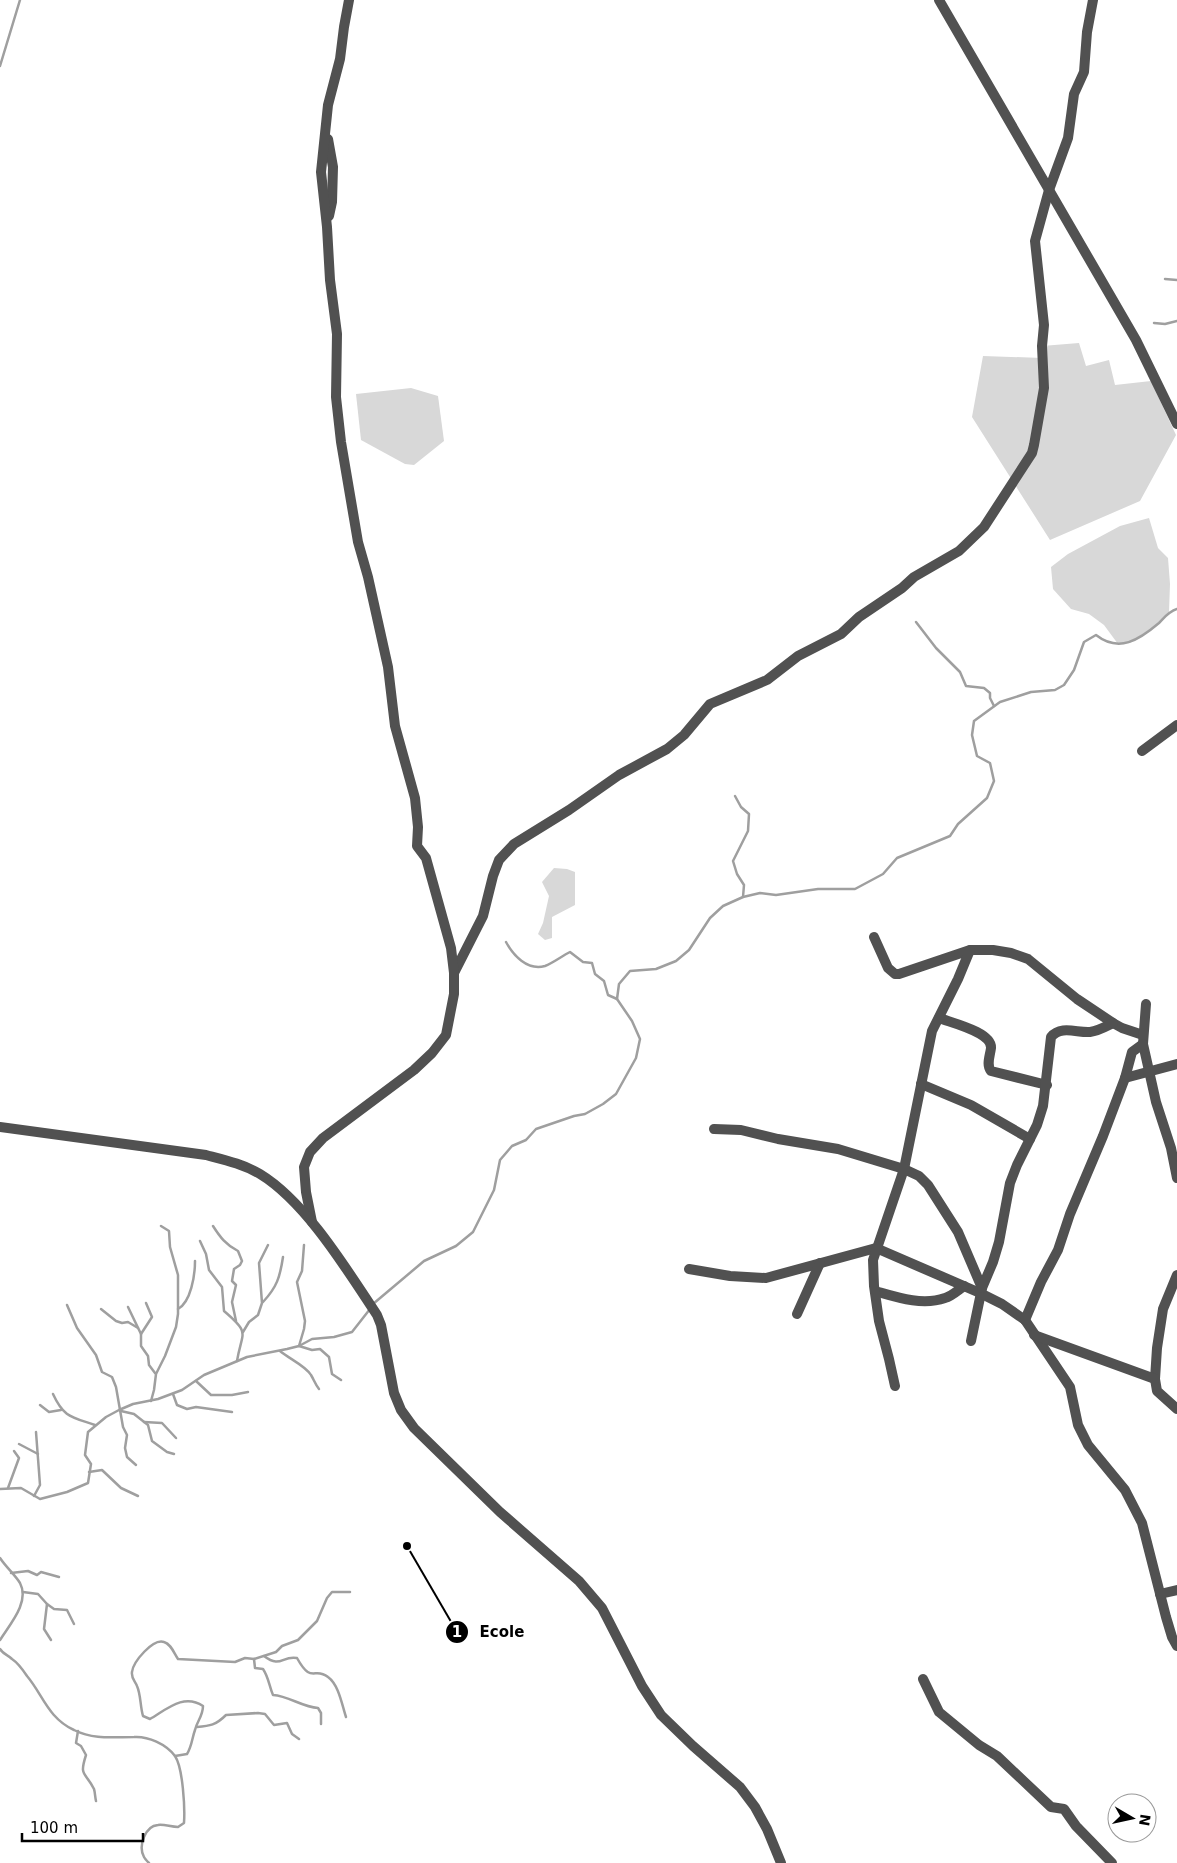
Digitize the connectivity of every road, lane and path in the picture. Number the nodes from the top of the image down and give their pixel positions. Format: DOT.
graph roads {
  1 [pos="349,0"];
  2 [pos="940,0"];
  3 [pos="1093,0"];
  4 [pos="1049,190"];
  5 [pos="1177,424"];
  6 [pos="1177,724"];
  7 [pos="1142,751"];
  8 [pos="874,936"];
  9 [pos="970,950"];
  10 [pos="454,973"];
  11 [pos="1146,1004"];
  12 [pos="939,1018"];
  13 [pos="1112,1023"];
  14 [pos="1143,1040"];
  15 [pos="1177,1064"];
  16 [pos="1149,1071"];
  17 [pos="1125,1078"];
  18 [pos="921,1084"];
  19 [pos="1047,1085"];
  20 [pos="0,1127"];
  21 [pos="714,1130"];
  22 [pos="1030,1139"];
  23 [pos="904,1169"];
  24 [pos="1177,1178"];
  25 [pos="312,1222"];
  26 [pos="876,1248"];
  27 [pos="820,1263"];
  28 [pos="689,1269"];
  29 [pos="1177,1275"];
  30 [pos="964,1286"];
  31 [pos="981,1290"];
  32 [pos="875,1291"];
  33 [pos="796,1314"];
  34 [pos="1025,1320"];
  35 [pos="1034,1334"];
  36 [pos="971,1341"];
  37 [pos="1155,1379"];
  38 [pos="895,1386"];
  39 [pos="1177,1409"];
  40 [pos="1177,1590"];
  41 [pos="1160,1594"];
  42 [pos="1177,1646"];
  43 [pos="923,1679"];
  44 [pos="781,1863"];
  45 [pos="1112,1863"];
  1 -- 10 [label="street"];
  2 -- 4 [label="street"];
  3 -- 4 [label="street"];
  4 -- 5 [label="street"];
  4 -- 10 [label="street"];
  6 -- 7 [label="street"];
  8 -- 9 [label="street"];
  9 -- 12 [label="street"];
  9 -- 13 [label="street"];
  10 -- 25 [label="street"];
  11 -- 14 [label="street"];
  12 -- 18 [label="street"];
  12 -- 19 [label="street"];
  13 -- 14 [label="street"];
  13 -- 19 [label="street"];
  14 -- 16 [label="street"];
  14 -- 17 [label="street"];
  15 -- 16 [label="street"];
  16 -- 17 [label="street"];
  16 -- 24 [label="street"];
  17 -- 34 [label="street"];
  18 -- 22 [label="street"];
  18 -- 23 [label="street"];
  19 -- 22 [label="street"];
  20 -- 25 [label="street"];
  21 -- 23 [label="street"];
  22 -- 31 [label="street"];
  23 -- 26 [label="street"];
  23 -- 31 [label="street"];
  25 -- 44 [label="street"];
  26 -- 27 [label="street"];
  26 -- 30 [label="street"];
  26 -- 32 [label="street"];
  27 -- 28 [label="street"];
  27 -- 33 [label="street"];
  29 -- 37 [label="street"];
  30 -- 31 [label="street"];
  30 -- 32 [label="street"];
  31 -- 34 [label="street"];
  31 -- 36 [label="street"];
  32 -- 38 [label="street"];
  34 -- 35 [label="street"];
  35 -- 37 [label="street"];
  35 -- 41 [label="street"];
  37 -- 39 [label="street"];
  40 -- 41 [label="street"];
  41 -- 42 [label="street"];
  43 -- 45 [label="street"];
}
